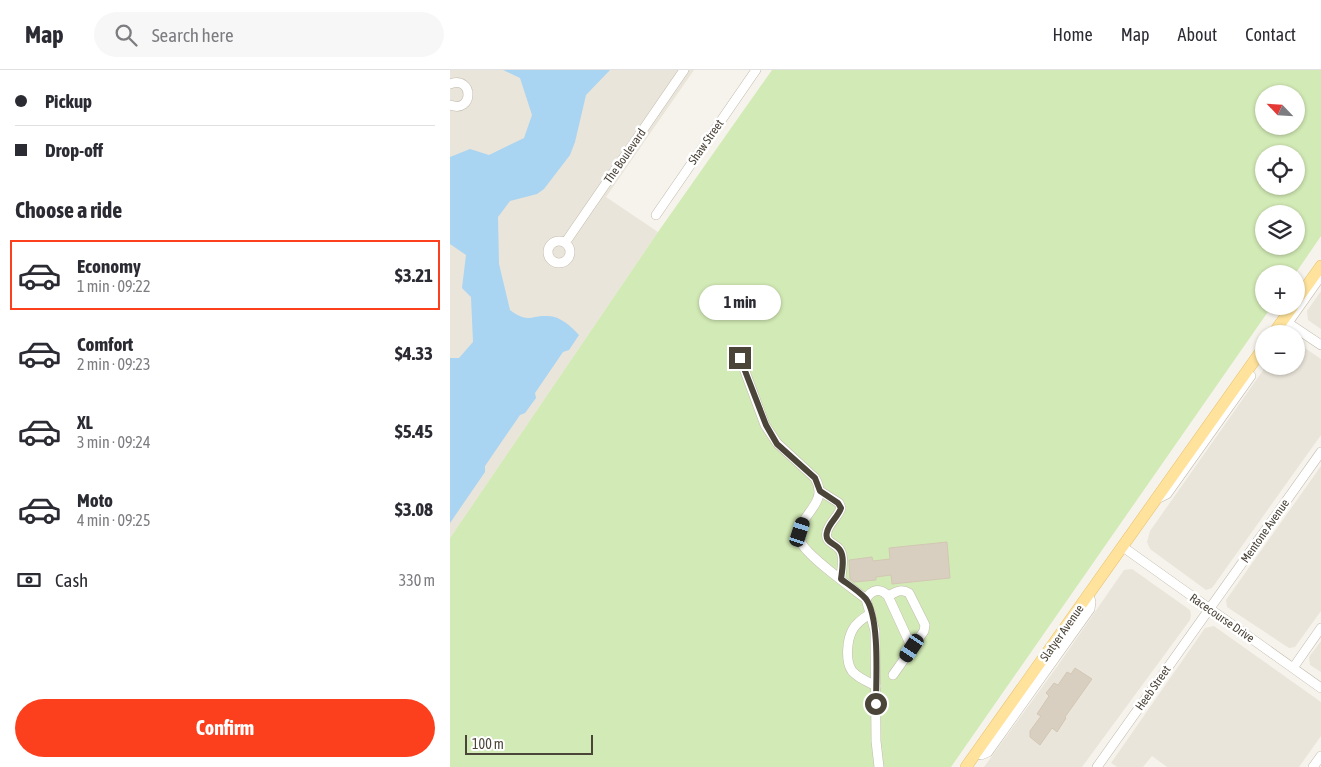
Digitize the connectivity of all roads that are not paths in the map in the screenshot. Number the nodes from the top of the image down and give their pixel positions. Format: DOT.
graph roads {
  1 [pos="684,70"];
  2 [pos="756,70"];
  3 [pos="450,84"];
  4 [pos="450,105"];
  5 [pos="656,215"];
  6 [pos="565,243"];
  7 [pos="1321,266"];
  8 [pos="1321,276"];
  9 [pos="1305,288"];
  10 [pos="1288,323"];
  11 [pos="1321,345"];
  12 [pos="740,358"];
  13 [pos="1255,360"];
  14 [pos="1255,370"];
  15 [pos="1321,452"];
  16 [pos="820,491"];
  17 [pos="1157,499"];
  18 [pos="1123,547"];
  19 [pos="841,579"];
  20 [pos="888,596"];
  21 [pos="866,600"];
  22 [pos="1210,609"];
  23 [pos="871,612"];
  24 [pos="1321,628"];
  25 [pos="912,648"];
  26 [pos="1293,668"];
  27 [pos="894,676"];
  28 [pos="876,686"];
  29 [pos="1321,688"];
  30 [pos="1321,756"];
  31 [pos="879,767"];
  32 [pos="966,767"];
  33 [pos="1097,767"];
  34 [pos="1313,767"];
  1 -- 6 [label="street, The Boulevard"];
  2 -- 5 [label="street, Shaw Street"];
  3 -- 4 [label="street"];
  7 -- 9 [label="main road"];
  8 -- 10 [label="street"];
  10 -- 11 [label="street"];
  12 -- 16 [label="street"];
  13 -- 17 [label="main road, Slatyer Avenue"];
  14 -- 17 [label="street, Slatyer Avenue"];
  15 -- 22 [label="street, Mentone Avenue"];
  16 -- 19 [label="street"];
  16 -- 19 [label="street"];
  17 -- 18 [label="main road, Slatyer Avenue"];
  18 -- 22 [label="street, Racecourse Drive"];
  18 -- 32 [label="main road, Slatyer Avenue"];
  19 -- 21 [label="street"];
  20 -- 21 [label="street"];
  20 -- 25 [label="street"];
  20 -- 25 [label="street"];
  21 -- 23 [label="street"];
  22 -- 26 [label="street, Racecourse Drive"];
  22 -- 33 [label="street, Heeb Street"];
  23 -- 28 [label="street"];
  23 -- 28 [label="street"];
  24 -- 26 [label="street"];
  25 -- 27 [label="street"];
  26 -- 29 [label="street, Racecourse Drive"];
  28 -- 31 [label="street"];
  30 -- 34 [label="street"];
}
